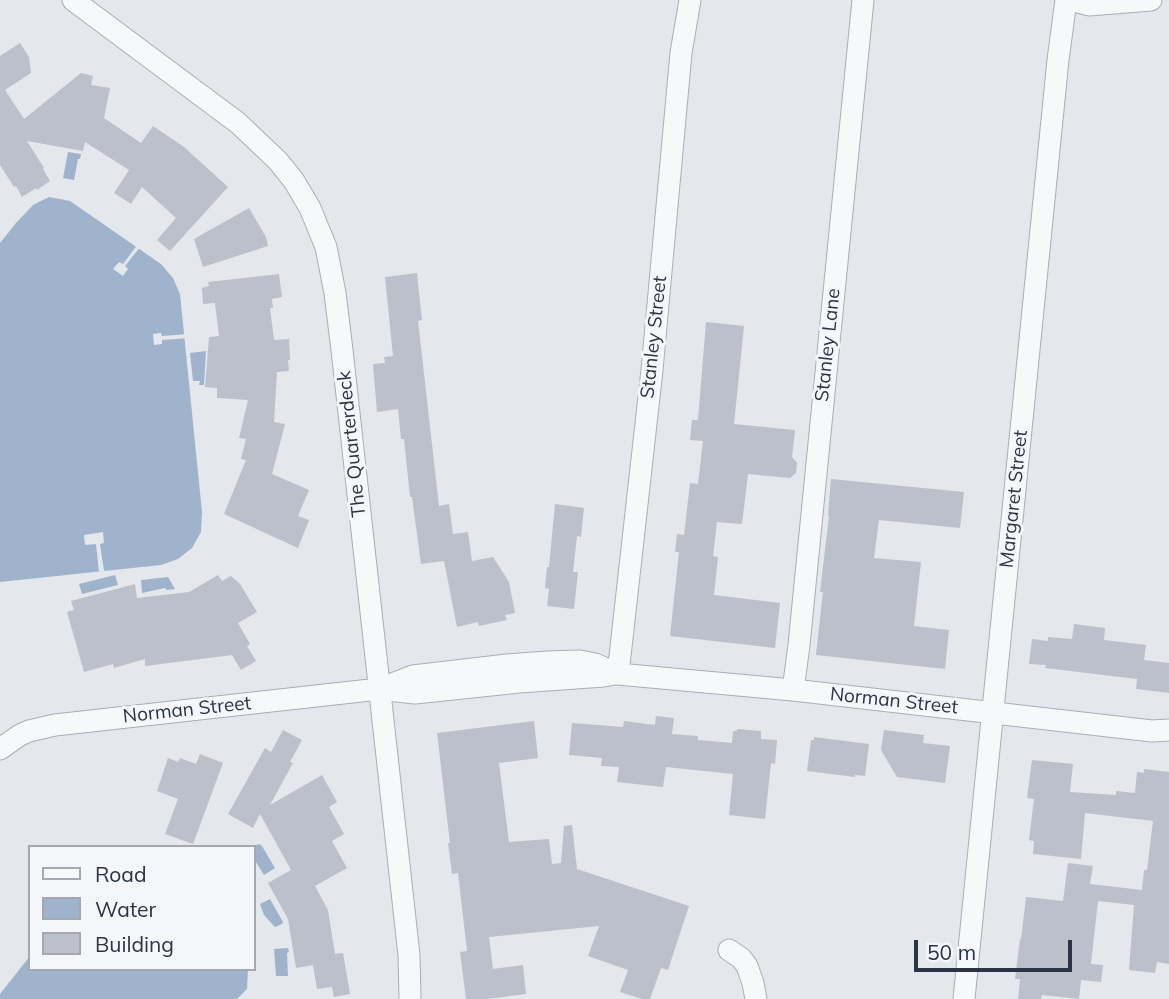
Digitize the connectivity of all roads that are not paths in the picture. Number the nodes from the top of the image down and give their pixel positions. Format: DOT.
graph roads {
  1 [pos="73,0"];
  2 [pos="690,0"];
  3 [pos="863,0"];
  4 [pos="1069,0"];
  5 [pos="1151,0"];
  6 [pos="618,674"];
  7 [pos="379,689"];
  8 [pos="793,690"];
  9 [pos="992,712"];
  10 [pos="1169,730"];
  11 [pos="0,749"];
  12 [pos="729,950"];
  13 [pos="410,999"];
  14 [pos="756,999"];
  15 [pos="964,999"];
  1 -- 7 [label="street, The Quarterdeck"];
  2 -- 6 [label="street, Stanley Street"];
  3 -- 8 [label="street, Stanley Lane"];
  4 -- 5 [label="street"];
  4 -- 9 [label="street, Margaret Street"];
  6 -- 7 [label="street, Norman Street"];
  6 -- 8 [label="street, Norman Street"];
  7 -- 11 [label="street, Norman Street"];
  7 -- 13 [label="street, The Quarterdeck"];
  8 -- 9 [label="street, Norman Street"];
  9 -- 10 [label="street, Norman Street"];
  9 -- 15 [label="street, Margaret Street"];
  12 -- 14 [label="street"];
}
